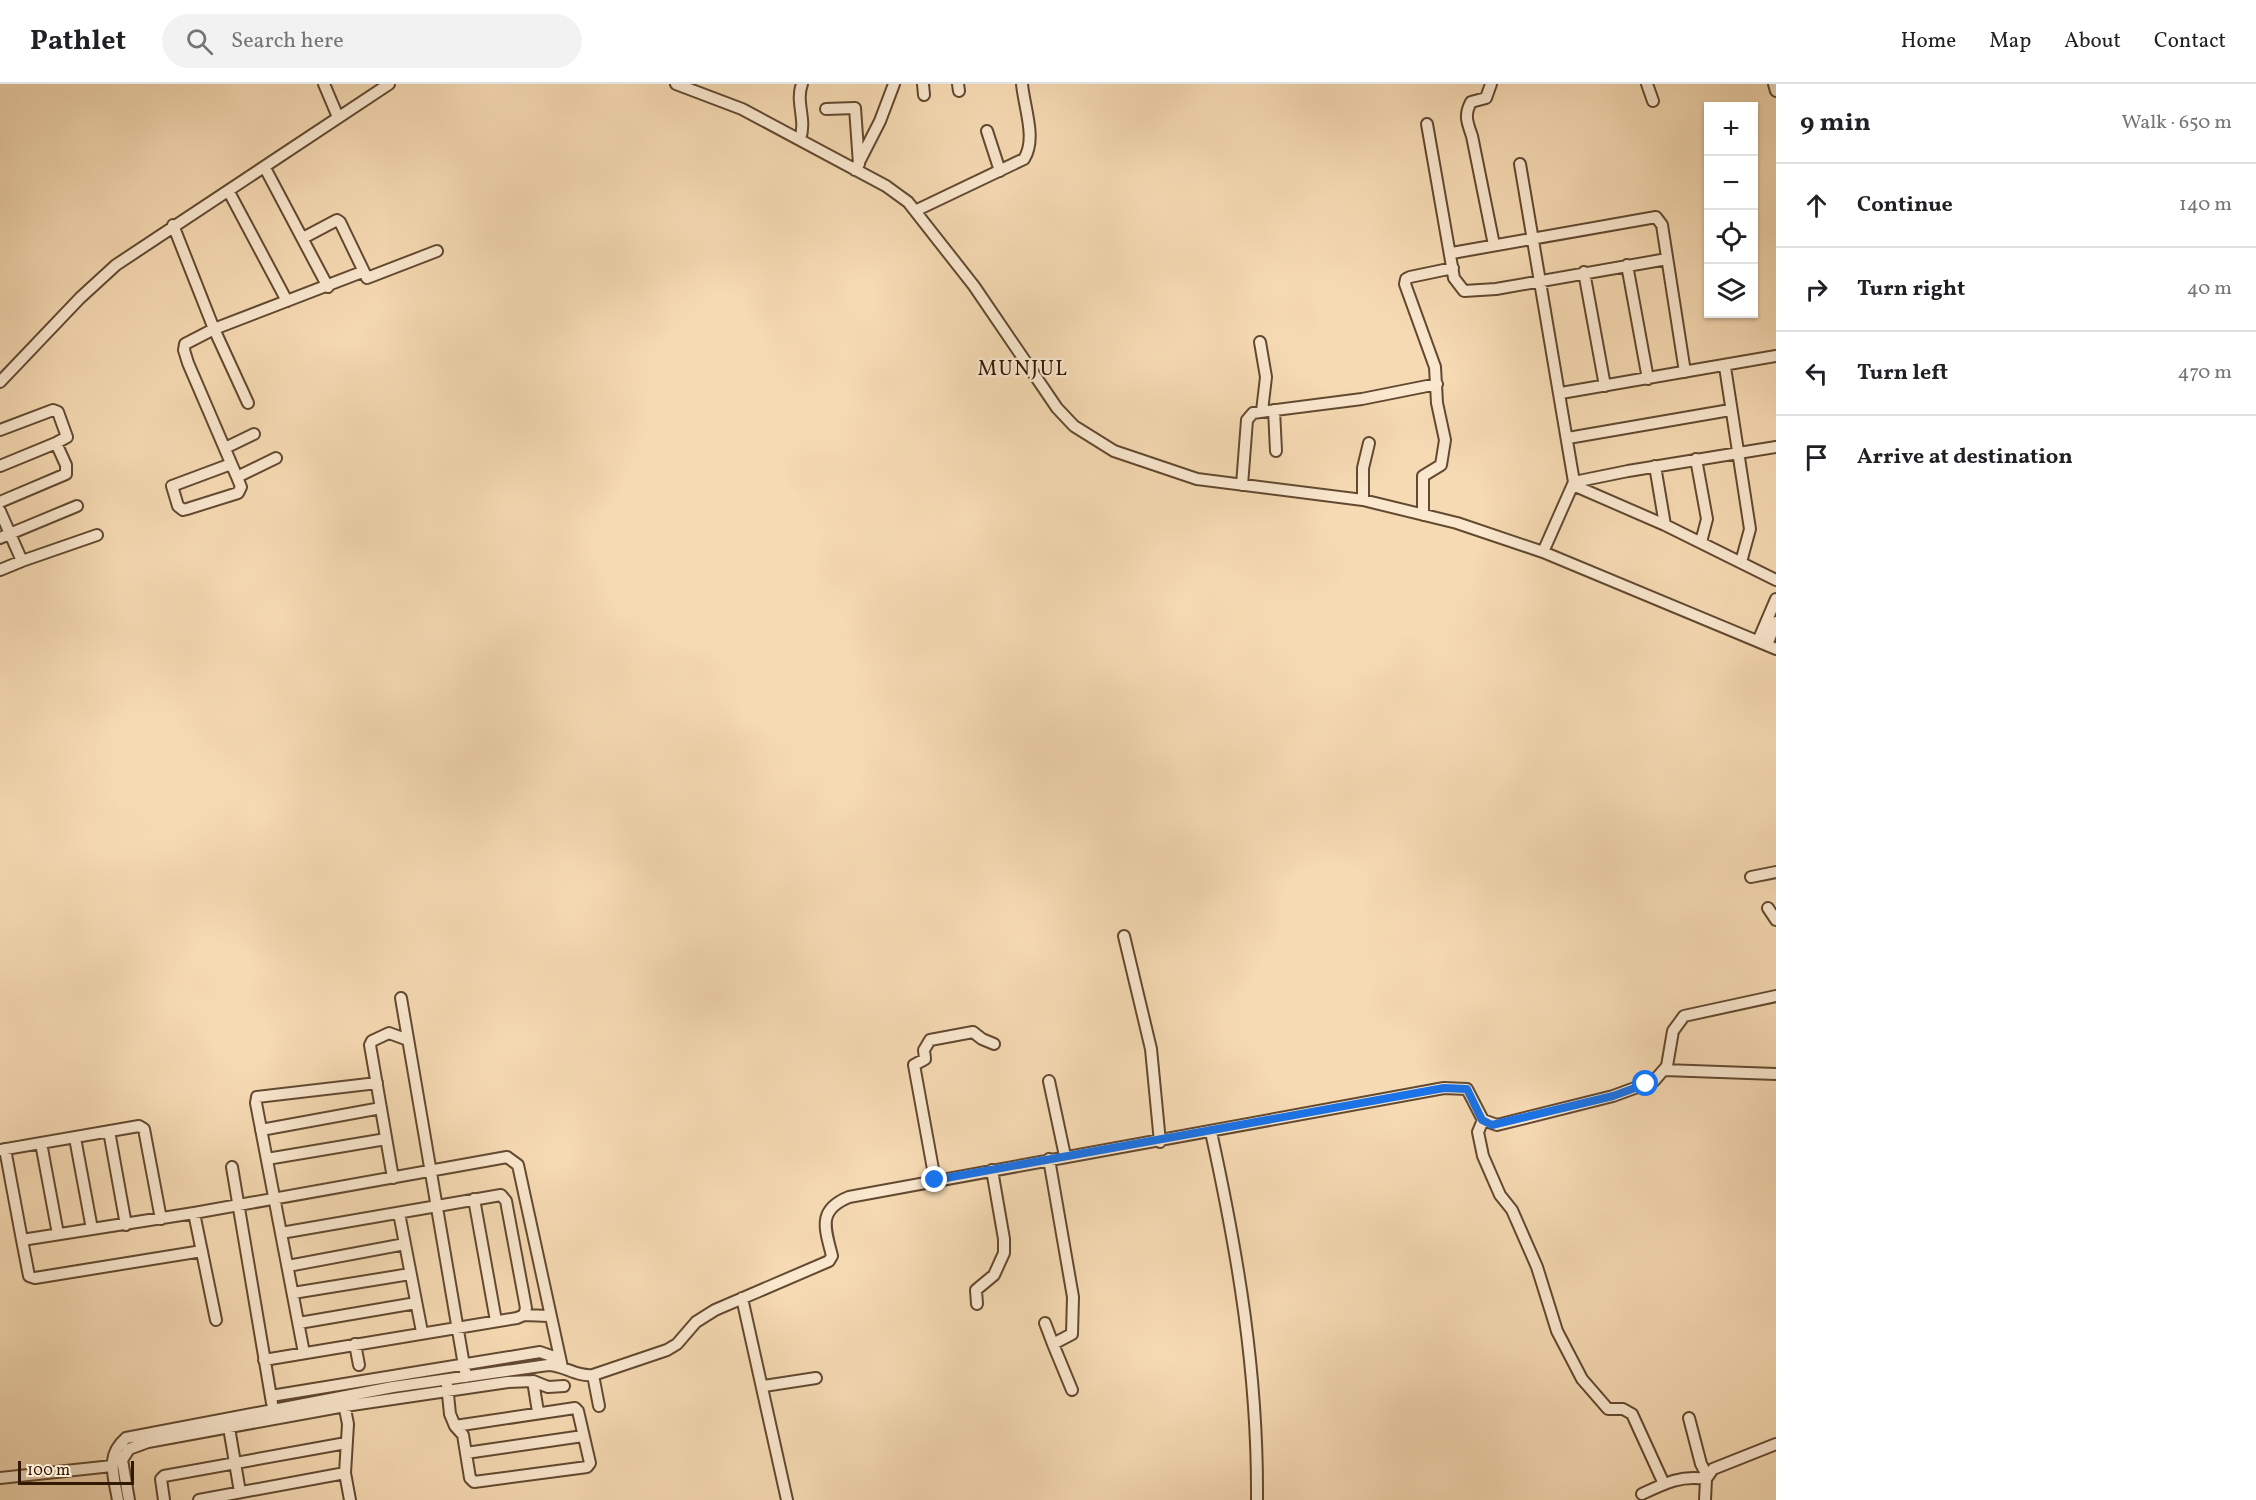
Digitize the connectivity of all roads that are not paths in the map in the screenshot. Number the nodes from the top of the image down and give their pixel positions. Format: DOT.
graph roads {
  1 [pos="324,84"];
  2 [pos="389,84"];
  3 [pos="676,84"];
  4 [pos="802,84"];
  5 [pos="894,84"];
  6 [pos="1022,84"];
  7 [pos="1491,84"];
  8 [pos="1647,84"];
  9 [pos="1773,84"];
  10 [pos="1776,91"];
  11 [pos="1653,101"];
  12 [pos="826,109"];
  13 [pos="338,117"];
  14 [pos="1427,124"];
  15 [pos="987,131"];
  16 [pos="800,139"];
  17 [pos="1520,164"];
  18 [pos="857,167"];
  19 [pos="265,168"];
  20 [pos="1000,171"];
  21 [pos="229,192"];
  22 [pos="917,210"];
  23 [pos="173,225"];
  24 [pos="303,238"];
  25 [pos="1534,239"];
  26 [pos="1494,245"];
  27 [pos="437,251"];
  28 [pos="1452,253"];
  29 [pos="1667,259"];
  30 [pos="1627,265"];
  31 [pos="1453,268"];
  32 [pos="362,272"];
  33 [pos="1584,272"];
  34 [pos="1541,281"];
  35 [pos="328,287"];
  36 [pos="287,301"];
  37 [pos="214,329"];
  38 [pos="1260,342"];
  39 [pos="1775,359"];
  40 [pos="1725,367"];
  41 [pos="1685,372"];
  42 [pos="1648,379"];
  43 [pos="0,382"];
  44 [pos="1437,384"];
  45 [pos="1605,386"];
  46 [pos="1561,393"];
  47 [pos="248,403"];
  48 [pos="1730,410"];
  49 [pos="1268,411"];
  50 [pos="0,430"];
  51 [pos="254,434"];
  52 [pos="1568,438"];
  53 [pos="56,443"];
  54 [pos="1370,443"];
  55 [pos="1776,447"];
  56 [pos="225,448"];
  57 [pos="1276,451"];
  58 [pos="1737,453"];
  59 [pos="276,458"];
  60 [pos="1696,459"];
  61 [pos="231,464"];
  62 [pos="0,466"];
  63 [pos="1655,466"];
  64 [pos="237,477"];
  65 [pos="1574,484"];
  66 [pos="1242,485"];
  67 [pos="1362,500"];
  68 [pos="0,502"];
  69 [pos="76,506"];
  70 [pos="0,510"];
  71 [pos="1424,515"];
  72 [pos="1665,525"];
  73 [pos="97,535"];
  74 [pos="5,536"];
  75 [pos="1701,542"];
  76 [pos="1543,552"];
  77 [pos="22,561"];
  78 [pos="1741,562"];
  79 [pos="0,570"];
  80 [pos="1776,580"];
  81 [pos="1776,599"];
  82 [pos="1776,622"];
  83 [pos="1767,645"];
  84 [pos="1776,872"];
  85 [pos="1751,878"];
  86 [pos="1768,908"];
  87 [pos="1776,920"];
  88 [pos="1124,936"];
  89 [pos="1776,996"];
  90 [pos="401,998"];
  91 [pos="408,1040"];
  92 [pos="994,1044"];
  93 [pos="1664,1070"];
  94 [pos="1776,1074"];
  95 [pos="1049,1081"];
  96 [pos="377,1083"];
  97 [pos="381,1108"];
  98 [pos="1482,1120"];
  99 [pos="261,1130"];
  100 [pos="109,1131"];
  101 [pos="1211,1132"];
  102 [pos="75,1138"];
  103 [pos="386,1139"];
  104 [pos="1160,1142"];
  105 [pos="41,1143"];
  106 [pos="2,1150"];
  107 [pos="1065,1156"];
  108 [pos="267,1159"];
  109 [pos="1049,1159"];
  110 [pos="232,1167"];
  111 [pos="992,1170"];
  112 [pos="429,1171"];
  113 [pos="393,1178"];
  114 [pos="935,1180"];
  115 [pos="274,1197"];
  116 [pos="474,1199"];
  117 [pos="237,1204"];
  118 [pos="436,1207"];
  119 [pos="399,1212"];
  120 [pos="194,1214"];
  121 [pos="161,1219"];
  122 [pos="126,1225"];
  123 [pos="92,1229"];
  124 [pos="281,1233"];
  125 [pos="58,1234"];
  126 [pos="22,1240"];
  127 [pos="405,1244"];
  128 [pos="202,1251"];
  129 [pos="288,1266"];
  130 [pos="410,1274"];
  131 [pos="293,1293"];
  132 [pos="742,1298"];
  133 [pos="416,1303"];
  134 [pos="977,1304"];
  135 [pos="524,1315"];
  136 [pos="549,1316"];
  137 [pos="216,1320"];
  138 [pos="496,1321"];
  139 [pos="299,1323"];
  140 [pos="1045,1323"];
  141 [pos="457,1328"];
  142 [pos="422,1332"];
  143 [pos="355,1344"];
  144 [pos="1053,1344"];
  145 [pos="304,1353"];
  146 [pos="264,1360"];
  147 [pos="561,1363"];
  148 [pos="359,1365"];
  149 [pos="471,1376"];
  150 [pos="593,1376"];
  151 [pos="816,1378"];
  152 [pos="533,1381"];
  153 [pos="349,1384"];
  154 [pos="447,1386"];
  155 [pos="564,1386"];
  156 [pos="764,1386"];
  157 [pos="1071,1390"];
  158 [pos="271,1396"];
  159 [pos="346,1399"];
  160 [pos="599,1406"];
  161 [pos="279,1411"];
  162 [pos="538,1412"];
  163 [pos="1689,1418"];
  164 [pos="228,1422"];
  165 [pos="455,1426"];
  166 [pos="583,1436"];
  167 [pos="346,1443"];
  168 [pos="1776,1443"];
  169 [pos="466,1453"];
  170 [pos="236,1463"];
  171 [pos="112,1466"];
  172 [pos="345,1473"];
  173 [pos="1706,1477"];
  174 [pos="0,1478"];
  175 [pos="1664,1484"];
  176 [pos="261,1494"];
  177 [pos="1642,1494"];
  178 [pos="236,1495"];
  179 [pos="118,1500"];
  180 [pos="129,1500"];
  181 [pos="164,1500"];
  182 [pos="199,1500"];
  183 [pos="350,1500"];
  184 [pos="787,1500"];
  185 [pos="1257,1500"];
  186 [pos="1705,1500"];
  1 -- 13 [label="street"];
  2 -- 13 [label="street"];
  3 -- 16 [label="street"];
  4 -- 16 [label="street"];
  5 -- 18 [label="street"];
  6 -- 20 [label="street"];
  7 -- 26 [label="street"];
  8 -- 11 [label="street"];
  9 -- 10 [label="street"];
  12 -- 18 [label="street"];
  13 -- 19 [label="street"];
  14 -- 28 [label="street"];
  15 -- 20 [label="street"];
  16 -- 18 [label="street"];
  17 -- 25 [label="street"];
  18 -- 22 [label="street"];
  19 -- 21 [label="street"];
  19 -- 24 [label="street"];
  20 -- 22 [label="street"];
  21 -- 23 [label="street"];
  21 -- 36 [label="street"];
  22 -- 66 [label="street"];
  23 -- 37 [label="street"];
  23 -- 43 [label="street"];
  24 -- 32 [label="street"];
  24 -- 35 [label="street"];
  25 -- 26 [label="street"];
  25 -- 29 [label="street"];
  25 -- 34 [label="street"];
  26 -- 28 [label="street"];
  27 -- 32 [label="street"];
  28 -- 31 [label="street"];
  29 -- 30 [label="street"];
  29 -- 41 [label="street"];
  30 -- 33 [label="street"];
  30 -- 42 [label="street"];
  31 -- 34 [label="street"];
  31 -- 44 [label="street"];
  32 -- 35 [label="street"];
  33 -- 34 [label="street"];
  33 -- 45 [label="street"];
  34 -- 46 [label="street"];
  35 -- 36 [label="street"];
  36 -- 37 [label="street"];
  37 -- 47 [label="street"];
  37 -- 56 [label="street"];
  38 -- 49 [label="street"];
  39 -- 40 [label="street"];
  40 -- 41 [label="street"];
  40 -- 48 [label="street"];
  41 -- 42 [label="street"];
  42 -- 45 [label="street"];
  44 -- 49 [label="street"];
  44 -- 71 [label="street"];
  45 -- 46 [label="street"];
  46 -- 52 [label="street"];
  48 -- 52 [label="street"];
  48 -- 58 [label="street"];
  49 -- 57 [label="street"];
  49 -- 66 [label="street"];
  50 -- 53 [label="street"];
  51 -- 56 [label="street"];
  52 -- 65 [label="street"];
  53 -- 62 [label="street"];
  53 -- 68 [label="street"];
  54 -- 67 [label="street"];
  55 -- 58 [label="street"];
  56 -- 61 [label="street"];
  58 -- 60 [label="street"];
  58 -- 78 [label="street"];
  59 -- 64 [label="street"];
  60 -- 63 [label="street"];
  60 -- 75 [label="street"];
  61 -- 64 [label="street"];
  61 -- 64 [label="street"];
  63 -- 65 [label="street"];
  63 -- 72 [label="street"];
  65 -- 72 [label="street"];
  65 -- 76 [label="street"];
  66 -- 67 [label="street"];
  67 -- 71 [label="street"];
  69 -- 74 [label="street"];
  70 -- 74 [label="street"];
  71 -- 76 [label="street"];
  72 -- 75 [label="street"];
  73 -- 77 [label="street"];
  74 -- 77 [label="street"];
  75 -- 78 [label="street"];
  76 -- 83 [label="street"];
  77 -- 79 [label="street"];
  78 -- 80 [label="street"];
  81 -- 83 [label="street"];
  82 -- 83 [label="street"];
  84 -- 85 [label="street"];
  86 -- 87 [label="street"];
  88 -- 104 [label="street"];
  89 -- 93 [label="street"];
  90 -- 91 [label="street"];
  91 -- 96 [label="street"];
  91 -- 112 [label="street"];
  92 -- 114 [label="street"];
  93 -- 94 [label="street"];
  93 -- 98 [label="street"];
  95 -- 107 [label="street"];
  96 -- 97 [label="street"];
  96 -- 99 [label="street"];
  97 -- 99 [label="street"];
  97 -- 103 [label="street"];
  98 -- 101 [label="street"];
  98 -- 175 [label="street"];
  99 -- 108 [label="street"];
  100 -- 102 [label="street"];
  100 -- 121 [label="street"];
  100 -- 122 [label="street"];
  101 -- 104 [label="street"];
  101 -- 185 [label="street"];
  102 -- 105 [label="street"];
  102 -- 123 [label="street"];
  103 -- 108 [label="street"];
  103 -- 113 [label="street"];
  104 -- 107 [label="street"];
  105 -- 106 [label="street"];
  105 -- 125 [label="street"];
  106 -- 126 [label="street"];
  107 -- 109 [label="street"];
  108 -- 115 [label="street"];
  109 -- 111 [label="street"];
  109 -- 144 [label="street"];
  110 -- 117 [label="street"];
  111 -- 114 [label="street"];
  111 -- 134 [label="street"];
  112 -- 113 [label="street"];
  112 -- 118 [label="street"];
  112 -- 136 [label="street"];
  113 -- 115 [label="street"];
  114 -- 132 [label="street"];
  115 -- 117 [label="street"];
  115 -- 124 [label="street"];
  116 -- 118 [label="street"];
  116 -- 135 [label="street"];
  116 -- 138 [label="street"];
  117 -- 120 [label="street"];
  117 -- 146 [label="street"];
  118 -- 119 [label="street"];
  118 -- 141 [label="street"];
  119 -- 124 [label="street"];
  119 -- 127 [label="street"];
  120 -- 121 [label="street"];
  120 -- 128 [label="street"];
  121 -- 122 [label="street"];
  122 -- 123 [label="street"];
  123 -- 125 [label="street"];
  124 -- 129 [label="street"];
  125 -- 126 [label="street"];
  126 -- 128 [label="street"];
  127 -- 129 [label="street"];
  127 -- 130 [label="street"];
  128 -- 137 [label="street"];
  129 -- 131 [label="street"];
  130 -- 131 [label="street"];
  130 -- 133 [label="street"];
  131 -- 139 [label="street"];
  132 -- 150 [label="street"];
  132 -- 156 [label="street"];
  133 -- 139 [label="street"];
  133 -- 142 [label="street"];
  135 -- 136 [label="street"];
  135 -- 138 [label="street"];
  136 -- 147 [label="street"];
  138 -- 141 [label="street"];
  139 -- 145 [label="street"];
  140 -- 144 [label="street"];
  141 -- 142 [label="street"];
  141 -- 149 [label="street"];
  142 -- 143 [label="street"];
  143 -- 145 [label="street"];
  143 -- 148 [label="street"];
  144 -- 157 [label="street"];
  145 -- 146 [label="street"];
  146 -- 158 [label="street"];
  147 -- 149 [label="street"];
  147 -- 150 [label="street"];
  149 -- 152 [label="street"];
  149 -- 153 [label="street"];
  149 -- 154 [label="street"];
  150 -- 160 [label="street"];
  151 -- 156 [label="street"];
  152 -- 155 [label="street"];
  152 -- 162 [label="street"];
  153 -- 158 [label="street"];
  153 -- 159 [label="street"];
  154 -- 159 [label="street"];
  154 -- 165 [label="street"];
  156 -- 184 [label="street"];
  158 -- 161 [label="street"];
  159 -- 161 [label="street"];
  159 -- 167 [label="street"];
  161 -- 164 [label="street"];
  162 -- 165 [label="street"];
  162 -- 166 [label="street"];
  163 -- 173 [label="street"];
  164 -- 170 [label="street"];
  164 -- 171 [label="street"];
  164 -- 180 [label="street"];
  165 -- 169 [label="street"];
  166 -- 169 [label="street"];
  166 -- 169 [label="street"];
  167 -- 170 [label="street"];
  167 -- 172 [label="street"];
  168 -- 173 [label="street"];
  170 -- 178 [label="street"];
  170 -- 181 [label="street"];
  171 -- 174 [label="street"];
  171 -- 179 [label="street"];
  172 -- 176 [label="street"];
  172 -- 183 [label="street"];
  173 -- 175 [label="street"];
  173 -- 186 [label="street"];
  175 -- 177 [label="street"];
  176 -- 178 [label="street"];
  178 -- 182 [label="street"];
}
